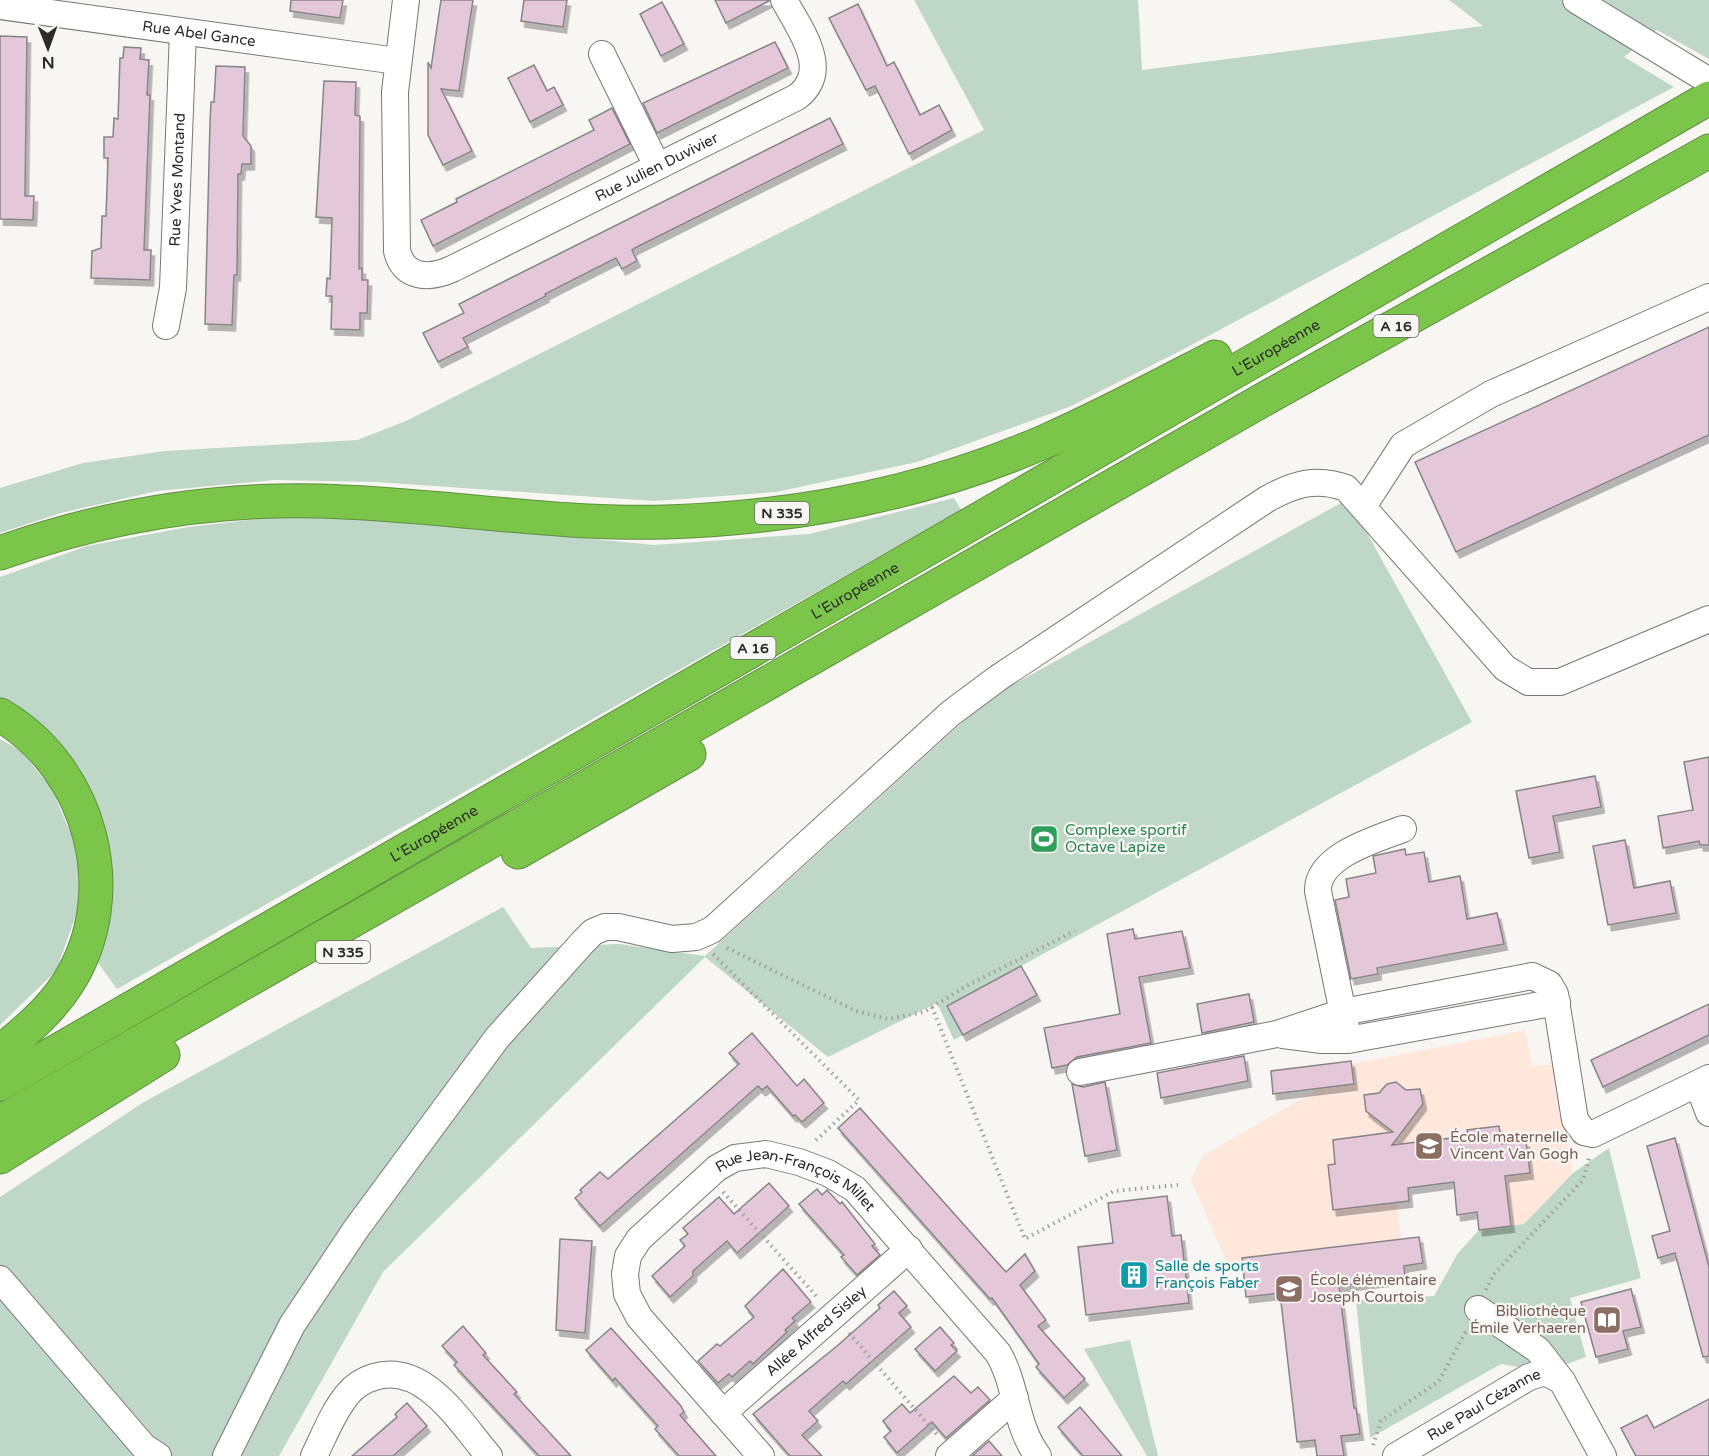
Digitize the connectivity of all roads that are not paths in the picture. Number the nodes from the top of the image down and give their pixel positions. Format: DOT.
graph roads {
  1 [pos="406,0"];
  2 [pos="784,0"];
  3 [pos="1576,0"];
  4 [pos="0,6"];
  5 [pos="183,32"];
  6 [pos="603,54"];
  7 [pos="397,61"];
  8 [pos="1709,81"];
  9 [pos="1709,98"];
  10 [pos="1709,151"];
  11 [pos="657,166"];
  12 [pos="1507,213"];
  13 [pos="1709,297"];
  14 [pos="166,326"];
  15 [pos="1275,393"];
  16 [pos="1364,505"];
  17 [pos="0,553"];
  18 [pos="1709,619"];
  19 [pos="0,715"];
  20 [pos="1403,829"];
  21 [pos="1557,1002"];
  22 [pos="1343,1012"];
  23 [pos="1277,1034"];
  24 [pos="1348,1040"];
  25 [pos="0,1052"];
  26 [pos="1080,1072"];
  27 [pos="1703,1081"];
  28 [pos="0,1084"];
  29 [pos="1709,1113"];
  30 [pos="0,1122"];
  31 [pos="0,1156"];
  32 [pos="909,1249"];
  33 [pos="0,1279"];
  34 [pos="1478,1309"];
  35 [pos="1563,1381"];
  36 [pos="1015,1398"];
  37 [pos="723,1413"];
  38 [pos="951,1454"];
  39 [pos="158,1456"];
  40 [pos="226,1456"];
  41 [pos="314,1456"];
  42 [pos="489,1456"];
  43 [pos="761,1456"];
  44 [pos="1038,1456"];
  45 [pos="1396,1456"];
  46 [pos="1603,1456"];
  1 -- 7 [label="street"];
  2 -- 11 [label="street, Rue Julien Duvivier"];
  3 -- 8 [label="street"];
  4 -- 5 [label="street, Rue Abel Gance"];
  5 -- 7 [label="street, Rue Abel Gance"];
  5 -- 14 [label="street, Rue Yves Montand"];
  6 -- 11 [label="street"];
  7 -- 11 [label="street, Rue Julien Duvivier"];
  9 -- 12 [label="highway, L'Européenne / A 16"];
  10 -- 15 [label="highway, A 16"];
  12 -- 17 [label="highway, N 335"];
  12 -- 28 [label="highway, L'Européenne / A 16"];
  13 -- 16 [label="street"];
  15 -- 30 [label="highway, A 16"];
  15 -- 31 [label="highway, N 335"];
  16 -- 18 [label="street"];
  16 -- 40 [label="street"];
  19 -- 25 [label="highway"];
  20 -- 22 [label="street"];
  21 -- 22 [label="street"];
  21 -- 24 [label="street"];
  21 -- 27 [label="street"];
  22 -- 23 [label="street"];
  22 -- 24 [label="street"];
  23 -- 24 [label="street"];
  23 -- 26 [label="street"];
  27 -- 29 [label="street"];
  32 -- 36 [label="street, Rue Jean-François Millet"];
  32 -- 37 [label="street, Allée Alfred Sisley"];
  32 -- 37 [label="street, Rue Jean-François Millet"];
  33 -- 39 [label="street"];
  34 -- 35 [label="street"];
  35 -- 45 [label="street, Rue Paul Cézanne"];
  35 -- 46 [label="street, Rue Paul Cézanne"];
  36 -- 38 [label="street"];
  36 -- 44 [label="street, Rue Jean-François Millet"];
  37 -- 43 [label="street, Rue Jean-François Millet"];
  41 -- 42 [label="street"];
}
